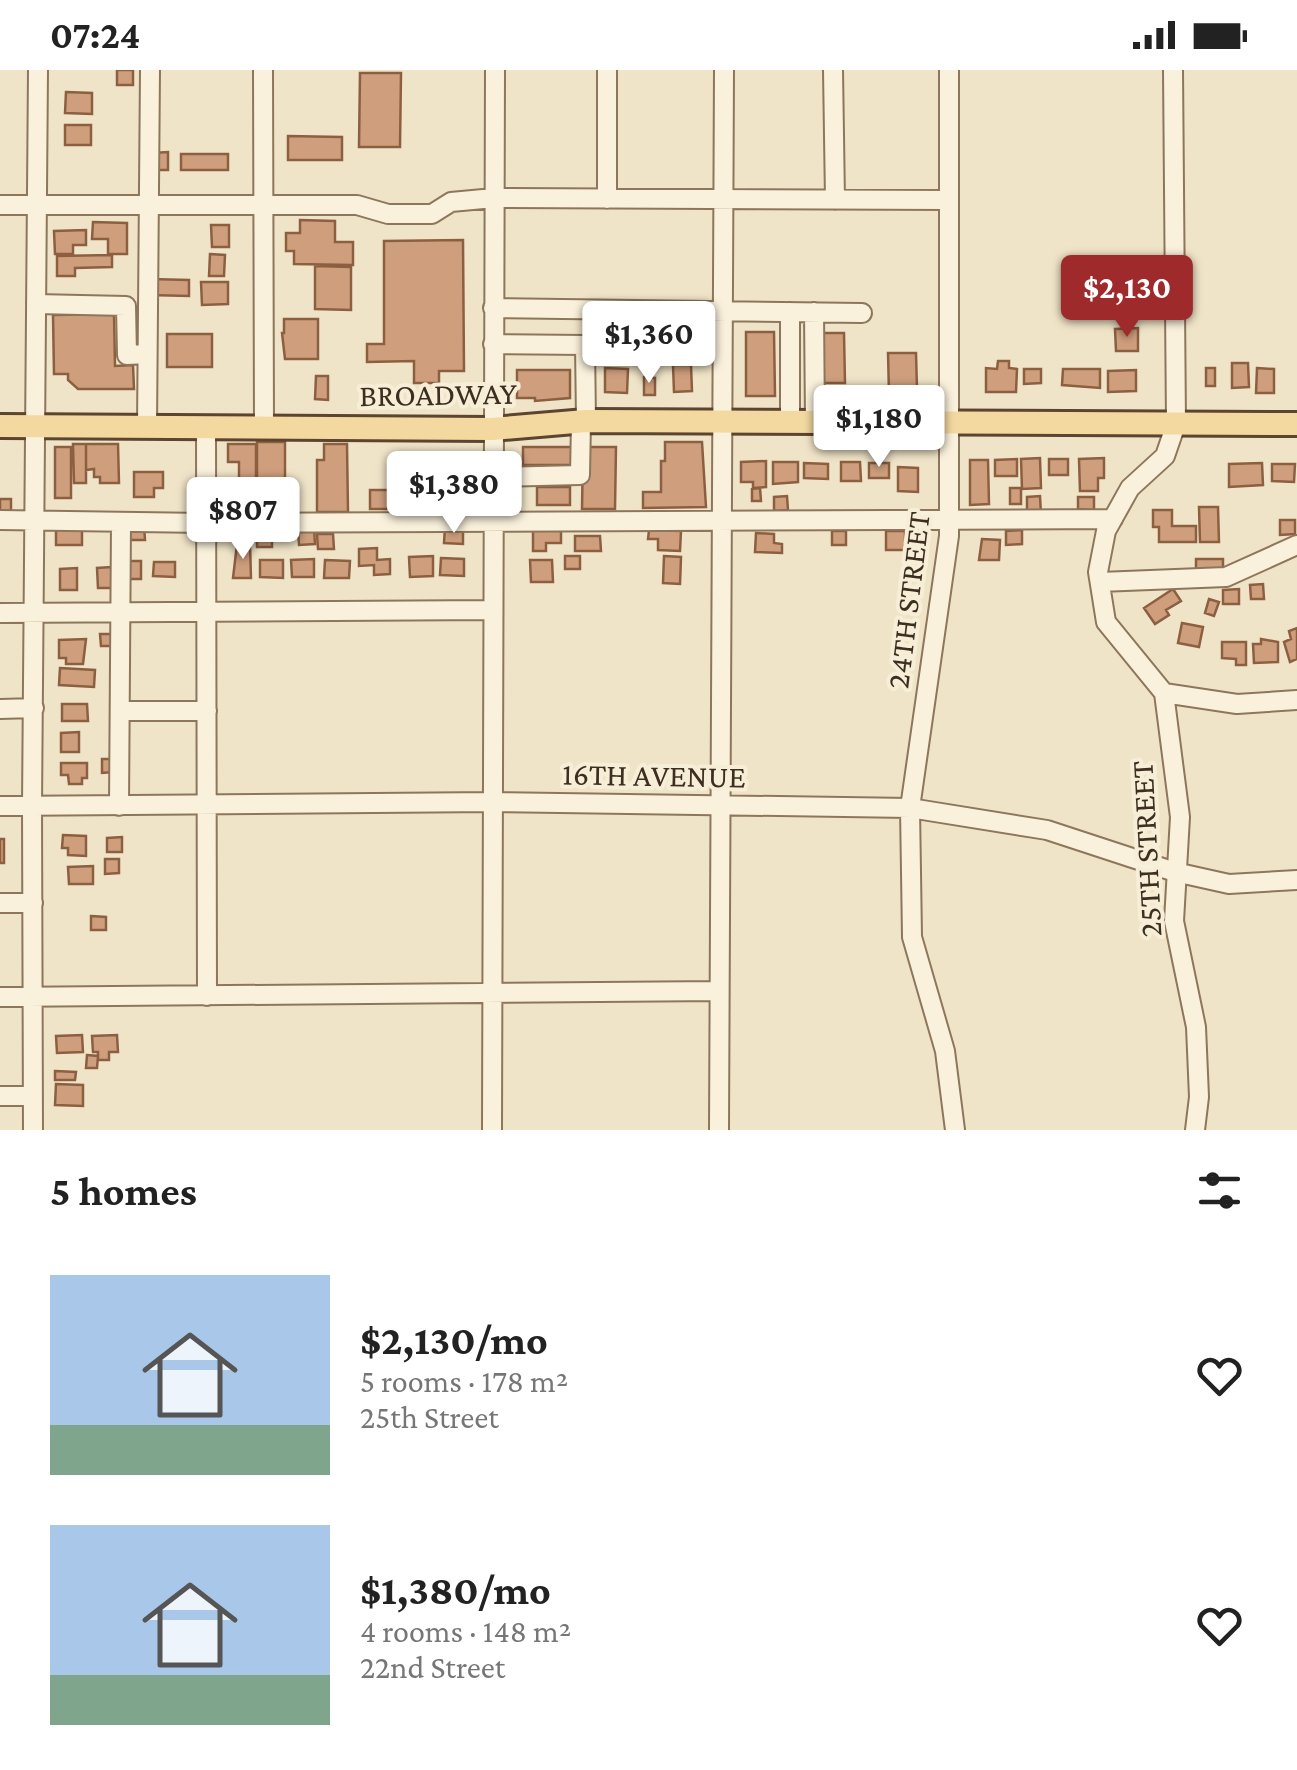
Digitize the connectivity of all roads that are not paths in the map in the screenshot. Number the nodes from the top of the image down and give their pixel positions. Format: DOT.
graph roads {
  1 [pos="38,70"];
  2 [pos="150,70"];
  3 [pos="263,70"];
  4 [pos="495,70"];
  5 [pos="608,70"];
  6 [pos="724,70"];
  7 [pos="832,70"];
  8 [pos="949,70"];
  9 [pos="1174,70"];
  10 [pos="494,198"];
  11 [pos="607,199"];
  12 [pos="723,200"];
  13 [pos="834,200"];
  14 [pos="948,200"];
  15 [pos="148,204"];
  16 [pos="264,204"];
  17 [pos="0,205"];
  18 [pos="38,205"];
  19 [pos="36,304"];
  20 [pos="493,308"];
  21 [pos="585,308"];
  22 [pos="722,312"];
  23 [pos="790,312"];
  24 [pos="814,312"];
  25 [pos="862,313"];
  26 [pos="493,344"];
  27 [pos="586,345"];
  28 [pos="147,354"];
  29 [pos="584,421"];
  30 [pos="815,422"];
  31 [pos="950,422"];
  32 [pos="721,423"];
  33 [pos="790,423"];
  34 [pos="1176,424"];
  35 [pos="1297,424"];
  36 [pos="0,426"];
  37 [pos="34,426"];
  38 [pos="147,428"];
  39 [pos="206,428"];
  40 [pos="264,428"];
  41 [pos="492,429"];
  42 [pos="493,477"];
  43 [pos="1113,518"];
  44 [pos="0,520"];
  45 [pos="34,520"];
  46 [pos="949,520"];
  47 [pos="720,521"];
  48 [pos="493,522"];
  49 [pos="121,523"];
  50 [pos="205,523"];
  51 [pos="1297,545"];
  52 [pos="1100,582"];
  53 [pos="493,610"];
  54 [pos="121,612"];
  55 [pos="207,612"];
  56 [pos="33,613"];
  57 [pos="0,614"];
  58 [pos="1164,693"];
  59 [pos="1297,700"];
  60 [pos="34,708"];
  61 [pos="0,709"];
  62 [pos="120,711"];
  63 [pos="207,711"];
  64 [pos="492,802"];
  65 [pos="206,804"];
  66 [pos="0,806"];
  67 [pos="32,806"];
  68 [pos="119,806"];
  69 [pos="719,807"];
  70 [pos="910,808"];
  71 [pos="1175,872"];
  72 [pos="1297,880"];
  73 [pos="0,903"];
  74 [pos="33,903"];
  75 [pos="720,992"];
  76 [pos="493,994"];
  77 [pos="208,996"];
  78 [pos="0,997"];
  79 [pos="34,997"];
  80 [pos="0,1096"];
  81 [pos="33,1096"];
  82 [pos="34,1130"];
  83 [pos="492,1130"];
  84 [pos="719,1130"];
  85 [pos="955,1130"];
  86 [pos="1195,1130"];
  1 -- 18 [label="street"];
  2 -- 15 [label="street"];
  3 -- 16 [label="street"];
  4 -- 10 [label="street"];
  5 -- 11 [label="street"];
  6 -- 12 [label="street"];
  7 -- 13 [label="street"];
  8 -- 14 [label="street, 24TH STREET"];
  9 -- 34 [label="street"];
  10 -- 11 [label="street"];
  10 -- 16 [label="street"];
  10 -- 20 [label="street"];
  11 -- 12 [label="street"];
  12 -- 13 [label="street"];
  12 -- 22 [label="street"];
  13 -- 14 [label="street"];
  14 -- 31 [label="street, 24TH STREET"];
  15 -- 16 [label="street"];
  15 -- 18 [label="street"];
  15 -- 28 [label="street"];
  16 -- 40 [label="street"];
  17 -- 18 [label="street"];
  18 -- 19 [label="street"];
  19 -- 28 [label="street"];
  19 -- 37 [label="street"];
  20 -- 21 [label="street"];
  20 -- 26 [label="street"];
  21 -- 22 [label="street"];
  21 -- 27 [label="street"];
  22 -- 23 [label="street"];
  22 -- 32 [label="street"];
  23 -- 24 [label="street"];
  23 -- 33 [label="street"];
  24 -- 25 [label="street"];
  24 -- 30 [label="street"];
  26 -- 27 [label="street"];
  26 -- 41 [label="street"];
  27 -- 29 [label="street"];
  28 -- 38 [label="street"];
  29 -- 32 [label="main road, BROADWAY"];
  29 -- 41 [label="main road, BROADWAY"];
  29 -- 42 [label="street"];
  30 -- 31 [label="main road, BROADWAY"];
  30 -- 33 [label="main road, BROADWAY"];
  31 -- 34 [label="main road, BROADWAY"];
  31 -- 46 [label="street, 24TH STREET"];
  32 -- 33 [label="main road, BROADWAY"];
  32 -- 47 [label="street"];
  34 -- 35 [label="main road, BROADWAY"];
  34 -- 43 [label="street"];
  36 -- 37 [label="main road, BROADWAY"];
  37 -- 38 [label="main road, BROADWAY"];
  37 -- 45 [label="street"];
  38 -- 39 [label="main road, BROADWAY"];
  39 -- 40 [label="main road, BROADWAY"];
  39 -- 50 [label="street"];
  40 -- 41 [label="main road, BROADWAY"];
  41 -- 42 [label="street"];
  42 -- 48 [label="street"];
  43 -- 46 [label="street"];
  43 -- 52 [label="street"];
  44 -- 45 [label="street"];
  45 -- 49 [label="street"];
  45 -- 56 [label="street"];
  46 -- 47 [label="street"];
  46 -- 70 [label="street, 24TH STREET"];
  47 -- 48 [label="street"];
  47 -- 69 [label="street"];
  48 -- 50 [label="street"];
  48 -- 53 [label="street"];
  49 -- 50 [label="street"];
  49 -- 54 [label="street"];
  50 -- 55 [label="street"];
  51 -- 52 [label="street"];
  52 -- 58 [label="street"];
  53 -- 55 [label="street"];
  53 -- 64 [label="street"];
  54 -- 55 [label="street"];
  54 -- 56 [label="street"];
  54 -- 62 [label="street"];
  55 -- 63 [label="street"];
  56 -- 57 [label="street"];
  56 -- 60 [label="street"];
  58 -- 59 [label="street"];
  58 -- 71 [label="street, 25TH STREET"];
  60 -- 61 [label="street"];
  60 -- 67 [label="street"];
  62 -- 63 [label="street"];
  62 -- 68 [label="street"];
  63 -- 65 [label="street"];
  64 -- 65 [label="street, 16TH AVENUE"];
  64 -- 69 [label="street, 16TH AVENUE"];
  64 -- 76 [label="street"];
  65 -- 68 [label="street, 16TH AVENUE"];
  65 -- 77 [label="street"];
  66 -- 67 [label="street, 16TH AVENUE"];
  67 -- 68 [label="street, 16TH AVENUE"];
  67 -- 74 [label="street"];
  69 -- 70 [label="street, 16TH AVENUE"];
  69 -- 75 [label="street"];
  70 -- 71 [label="street, 16TH AVENUE"];
  70 -- 85 [label="street, 24TH STREET"];
  71 -- 72 [label="street, 16TH AVENUE"];
  71 -- 86 [label="street, 25TH STREET"];
  73 -- 74 [label="street"];
  74 -- 79 [label="street"];
  75 -- 76 [label="street"];
  75 -- 84 [label="street"];
  76 -- 77 [label="street"];
  76 -- 83 [label="street"];
  77 -- 79 [label="street"];
  78 -- 79 [label="street"];
  79 -- 81 [label="street"];
  80 -- 81 [label="street"];
  81 -- 82 [label="street"];
}
